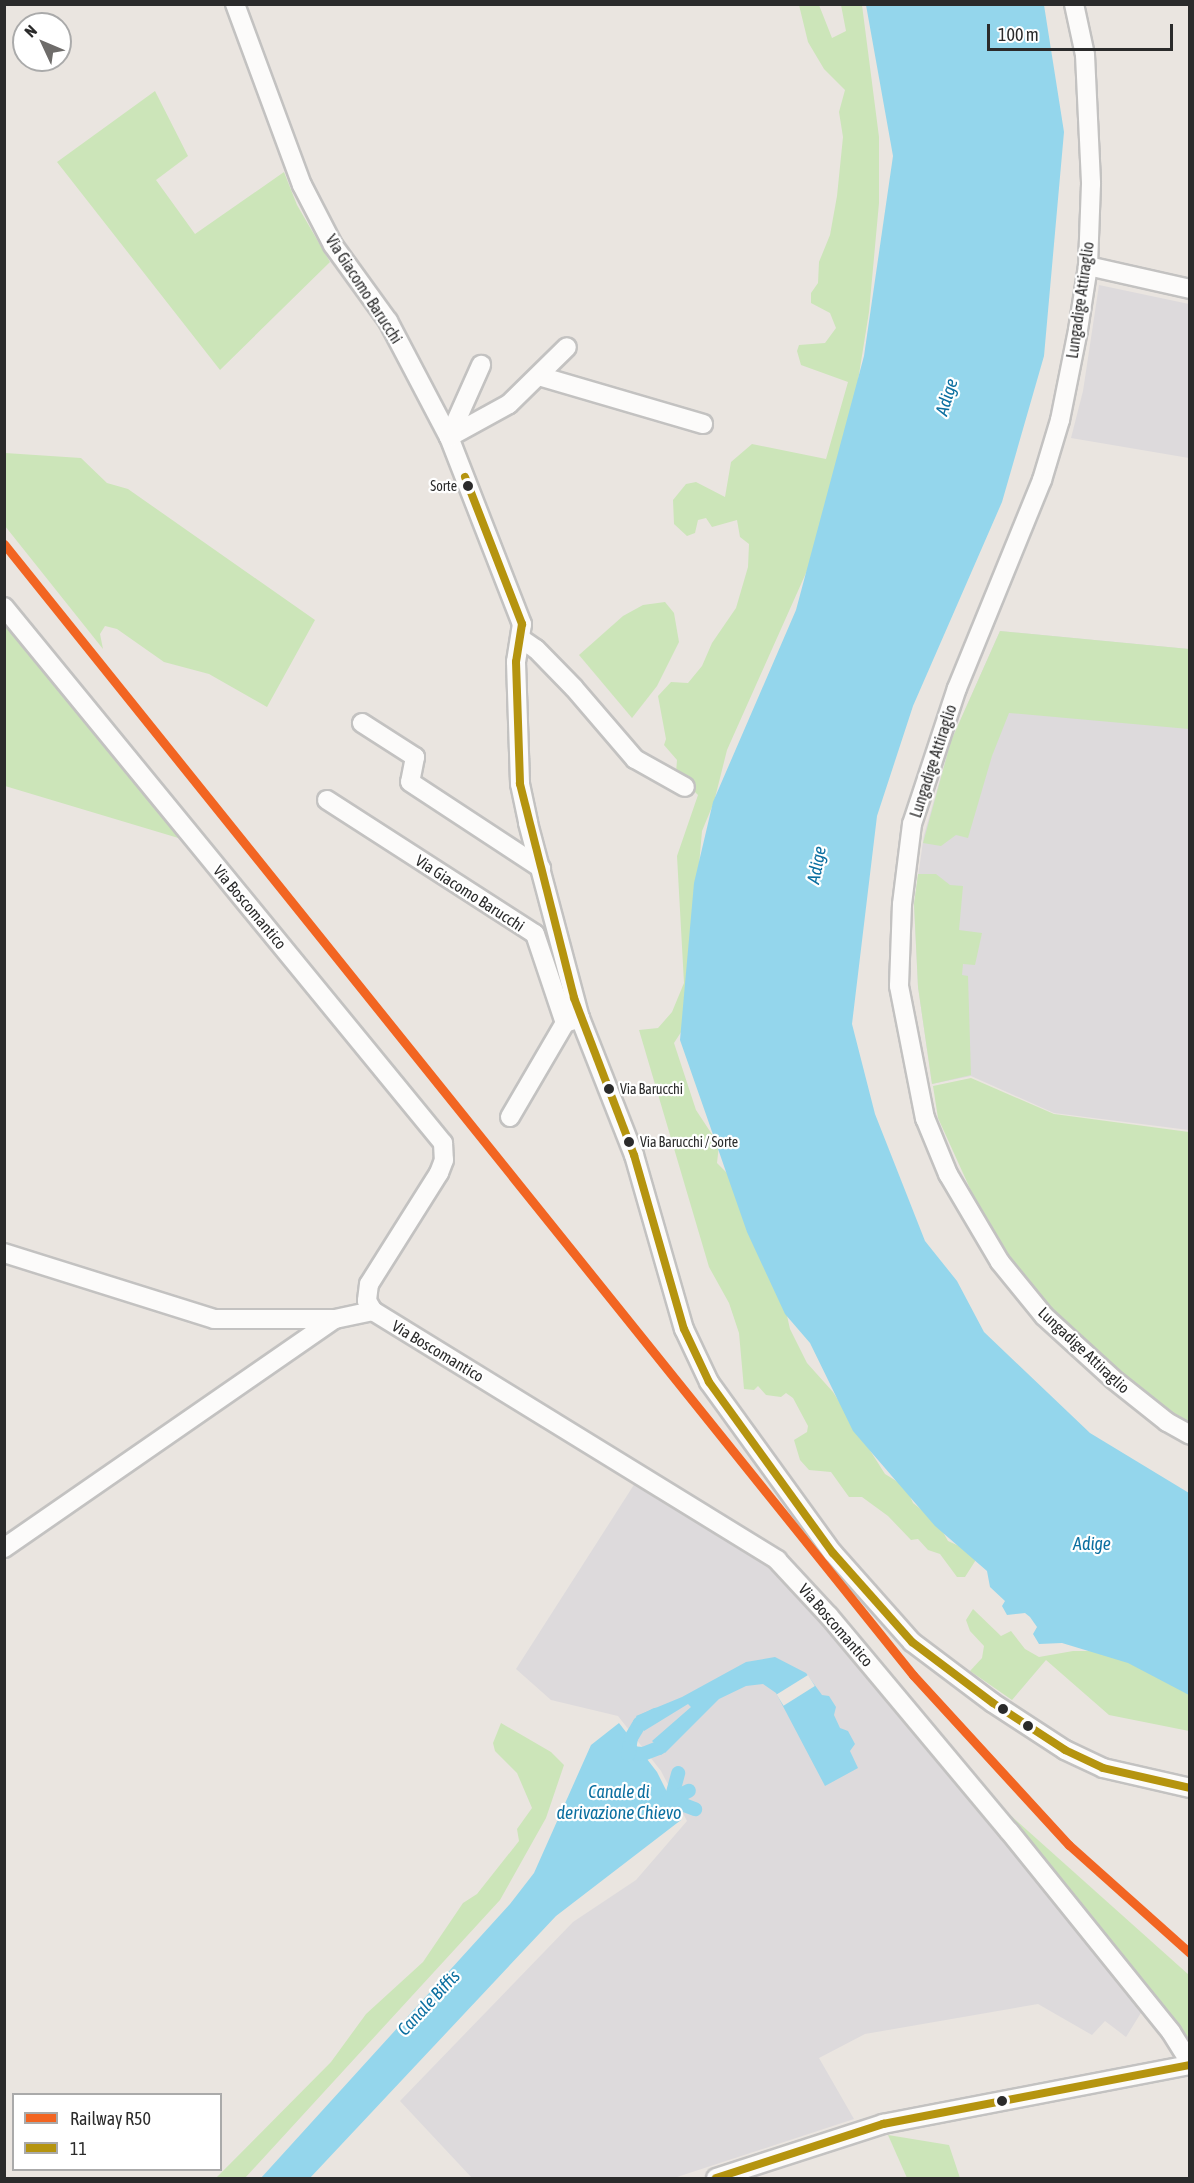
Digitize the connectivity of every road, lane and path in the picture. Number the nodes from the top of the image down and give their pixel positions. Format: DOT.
graph roads {
  1 [pos="235,4"];
  2 [pos="1074,4"];
  3 [pos="1088,266"];
  4 [pos="1190,289"];
  5 [pos="567,347"];
  6 [pos="481,365"];
  7 [pos="540,376"];
  8 [pos="704,424"];
  9 [pos="449,436"];
  10 [pos="4,606"];
  11 [pos="520,639"];
  12 [pos="362,723"];
  13 [pos="685,787"];
  14 [pos="327,800"];
  15 [pos="541,868"];
  16 [pos="572,1021"];
  17 [pos="510,1118"];
  18 [pos="4,1253"];
  19 [pos="373,1311"];
  20 [pos="335,1319"];
  21 [pos="1190,1435"];
  22 [pos="4,1548"];
  23 [pos="1190,1788"];
  24 [pos="1190,2064"];
  25 [pos="716,2178"];
  1 -- 9 [label="street, Via Giacomo Barucchi"];
  2 -- 3 [label="street, Lungadige Attiraglio"];
  3 -- 4 [label="street"];
  3 -- 21 [label="street, Lungadige Attiraglio"];
  5 -- 7 [label="street"];
  6 -- 9 [label="street"];
  7 -- 8 [label="street"];
  7 -- 9 [label="street"];
  9 -- 11 [label="street, Via Giacomo Barucchi"];
  10 -- 19 [label="street, Via Boscomantico"];
  11 -- 13 [label="street"];
  11 -- 15 [label="street, Via Giacomo Barucchi"];
  12 -- 15 [label="street"];
  14 -- 16 [label="street, Via Giacomo Barucchi"];
  15 -- 16 [label="street, Via Giacomo Barucchi"];
  16 -- 17 [label="street"];
  16 -- 23 [label="street, Via Giacomo Barucchi"];
  18 -- 20 [label="street"];
  19 -- 20 [label="street"];
  19 -- 24 [label="street, Via Boscomantico"];
  20 -- 22 [label="street"];
  24 -- 25 [label="street"];
}
